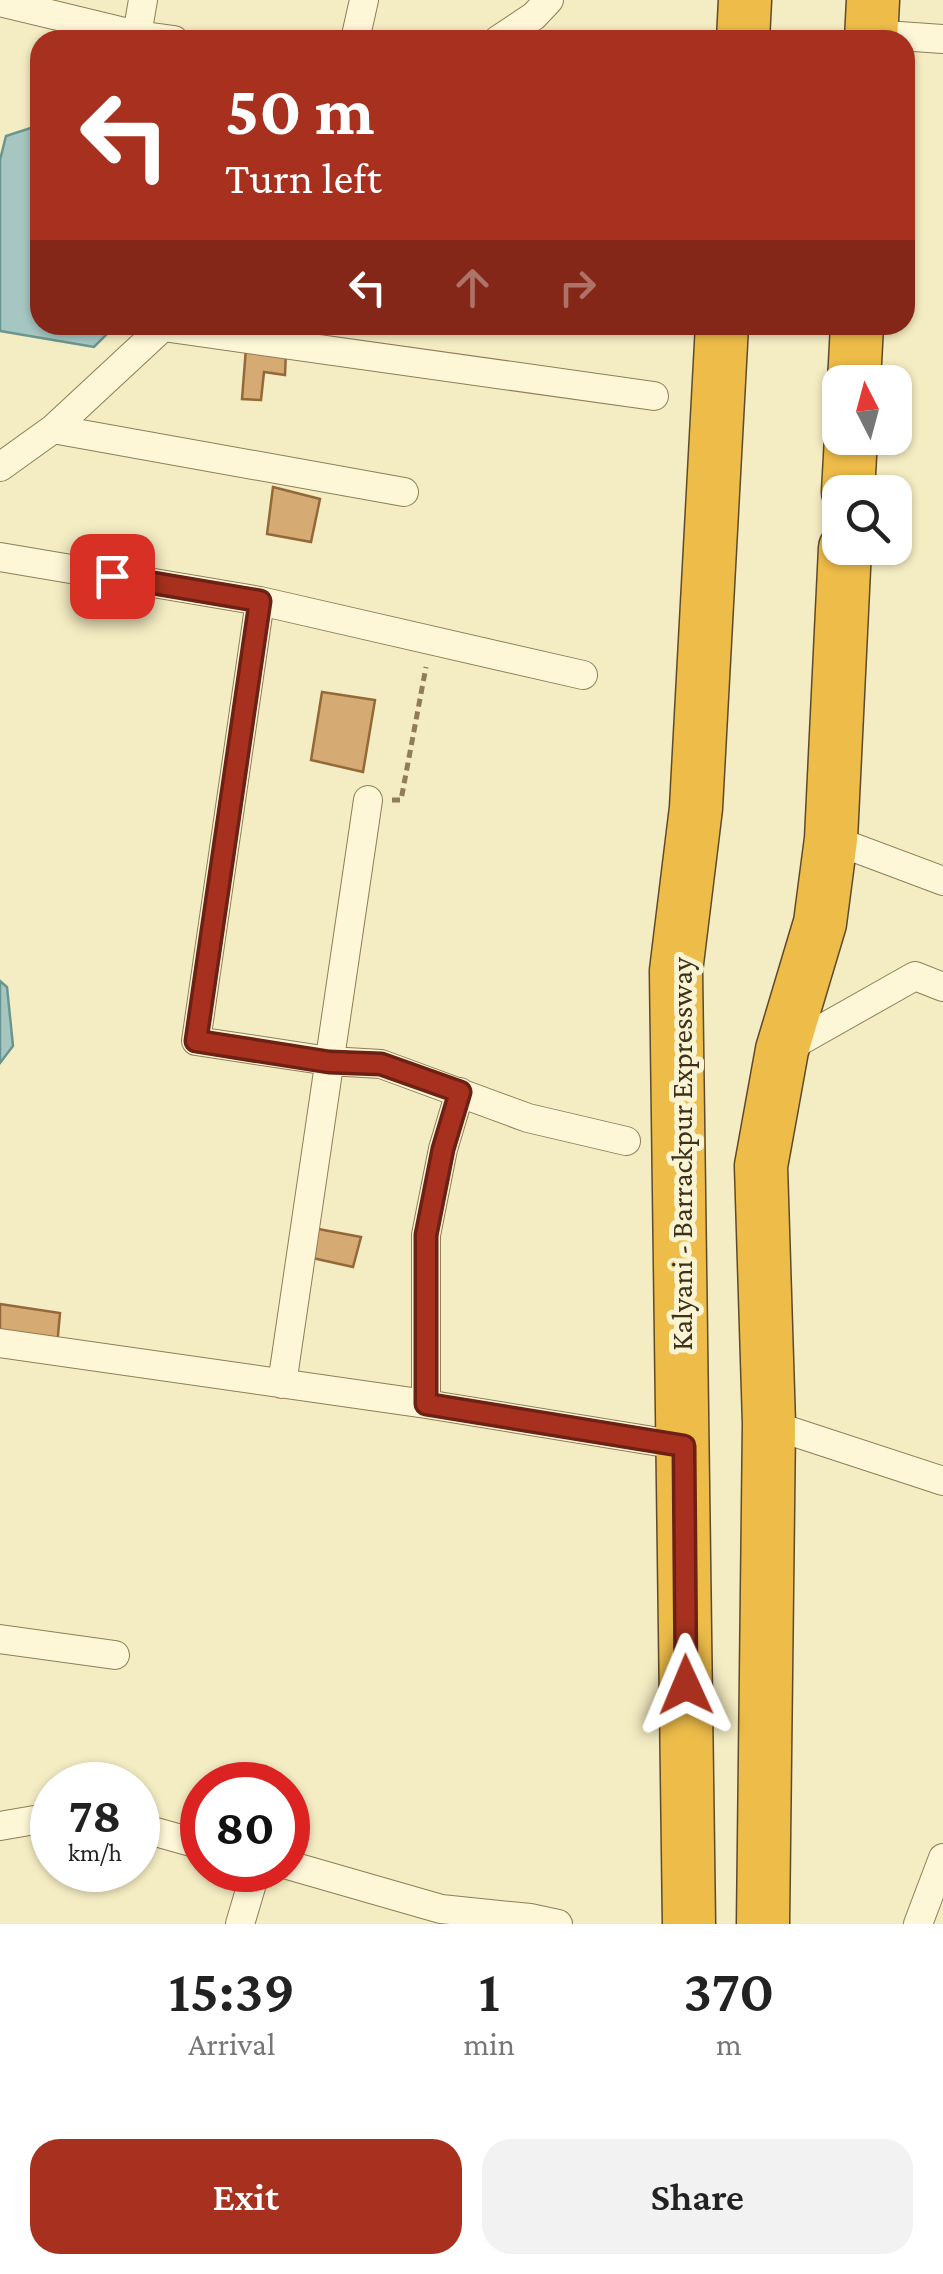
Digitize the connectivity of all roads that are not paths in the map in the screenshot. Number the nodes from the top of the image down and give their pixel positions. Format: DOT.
graph roads {
  1 [pos="143,0"];
  2 [pos="364,0"];
  3 [pos="549,0"];
  4 [pos="745,0"];
  5 [pos="0,2"];
  6 [pos="872,24"];
  7 [pos="116,30"];
  8 [pos="138,30"];
  9 [pos="357,30"];
  10 [pos="513,30"];
  11 [pos="743,30"];
  12 [pos="900,30"];
  13 [pos="915,33"];
  14 [pos="943,39"];
  15 [pos="154,335"];
  16 [pos="227,335"];
  17 [pos="721,335"];
  18 [pos="856,335"];
  19 [pos="855,365"];
  20 [pos="654,396"];
  21 [pos="53,429"];
  22 [pos="0,467"];
  23 [pos="404,492"];
  24 [pos="0,557"];
  25 [pos="845,565"];
  26 [pos="260,601"];
  27 [pos="582,675"];
  28 [pos="368,800"];
  29 [pos="831,839"];
  30 [pos="943,881"];
  31 [pos="943,987"];
  32 [pos="782,1050"];
  33 [pos="329,1062"];
  34 [pos="460,1092"];
  35 [pos="626,1141"];
  36 [pos="0,1343"];
  37 [pos="282,1384"];
  38 [pos="426,1404"];
  39 [pos="769,1424"];
  40 [pos="684,1446"];
  41 [pos="943,1481"];
  42 [pos="0,1638"];
  43 [pos="115,1654"];
  44 [pos="30,1821"];
  45 [pos="0,1826"];
  46 [pos="943,1858"];
  47 [pos="310,1872"];
  48 [pos="249,1892"];
  49 [pos="240,1924"];
  50 [pos="558,1924"];
  51 [pos="688,1924"];
  52 [pos="763,1924"];
  53 [pos="918,1924"];
  1 -- 8 [label="street"];
  2 -- 9 [label="street"];
  3 -- 10 [label="street"];
  4 -- 11 [label="highway"];
  5 -- 7 [label="street"];
  6 -- 12 [label="street"];
  13 -- 14 [label="street"];
  15 -- 21 [label="street"];
  16 -- 20 [label="street"];
  17 -- 40 [label="highway, Kalyani - Barrackpur Expressway"];
  18 -- 19 [label="highway"];
  21 -- 22 [label="street"];
  21 -- 23 [label="street"];
  24 -- 26 [label="street"];
  25 -- 29 [label="highway"];
  26 -- 27 [label="street"];
  26 -- 33 [label="street"];
  28 -- 33 [label="street"];
  29 -- 30 [label="street"];
  29 -- 32 [label="highway"];
  31 -- 32 [label="street"];
  32 -- 39 [label="highway"];
  33 -- 34 [label="street"];
  33 -- 37 [label="street"];
  34 -- 35 [label="street"];
  34 -- 38 [label="street"];
  36 -- 37 [label="street"];
  37 -- 38 [label="street"];
  38 -- 40 [label="street"];
  39 -- 41 [label="street"];
  39 -- 52 [label="highway"];
  40 -- 51 [label="highway, Kalyani - Barrackpur Expressway"];
  42 -- 43 [label="street"];
  44 -- 45 [label="street"];
  46 -- 53 [label="street"];
  47 -- 50 [label="street"];
  48 -- 49 [label="street"];
}
